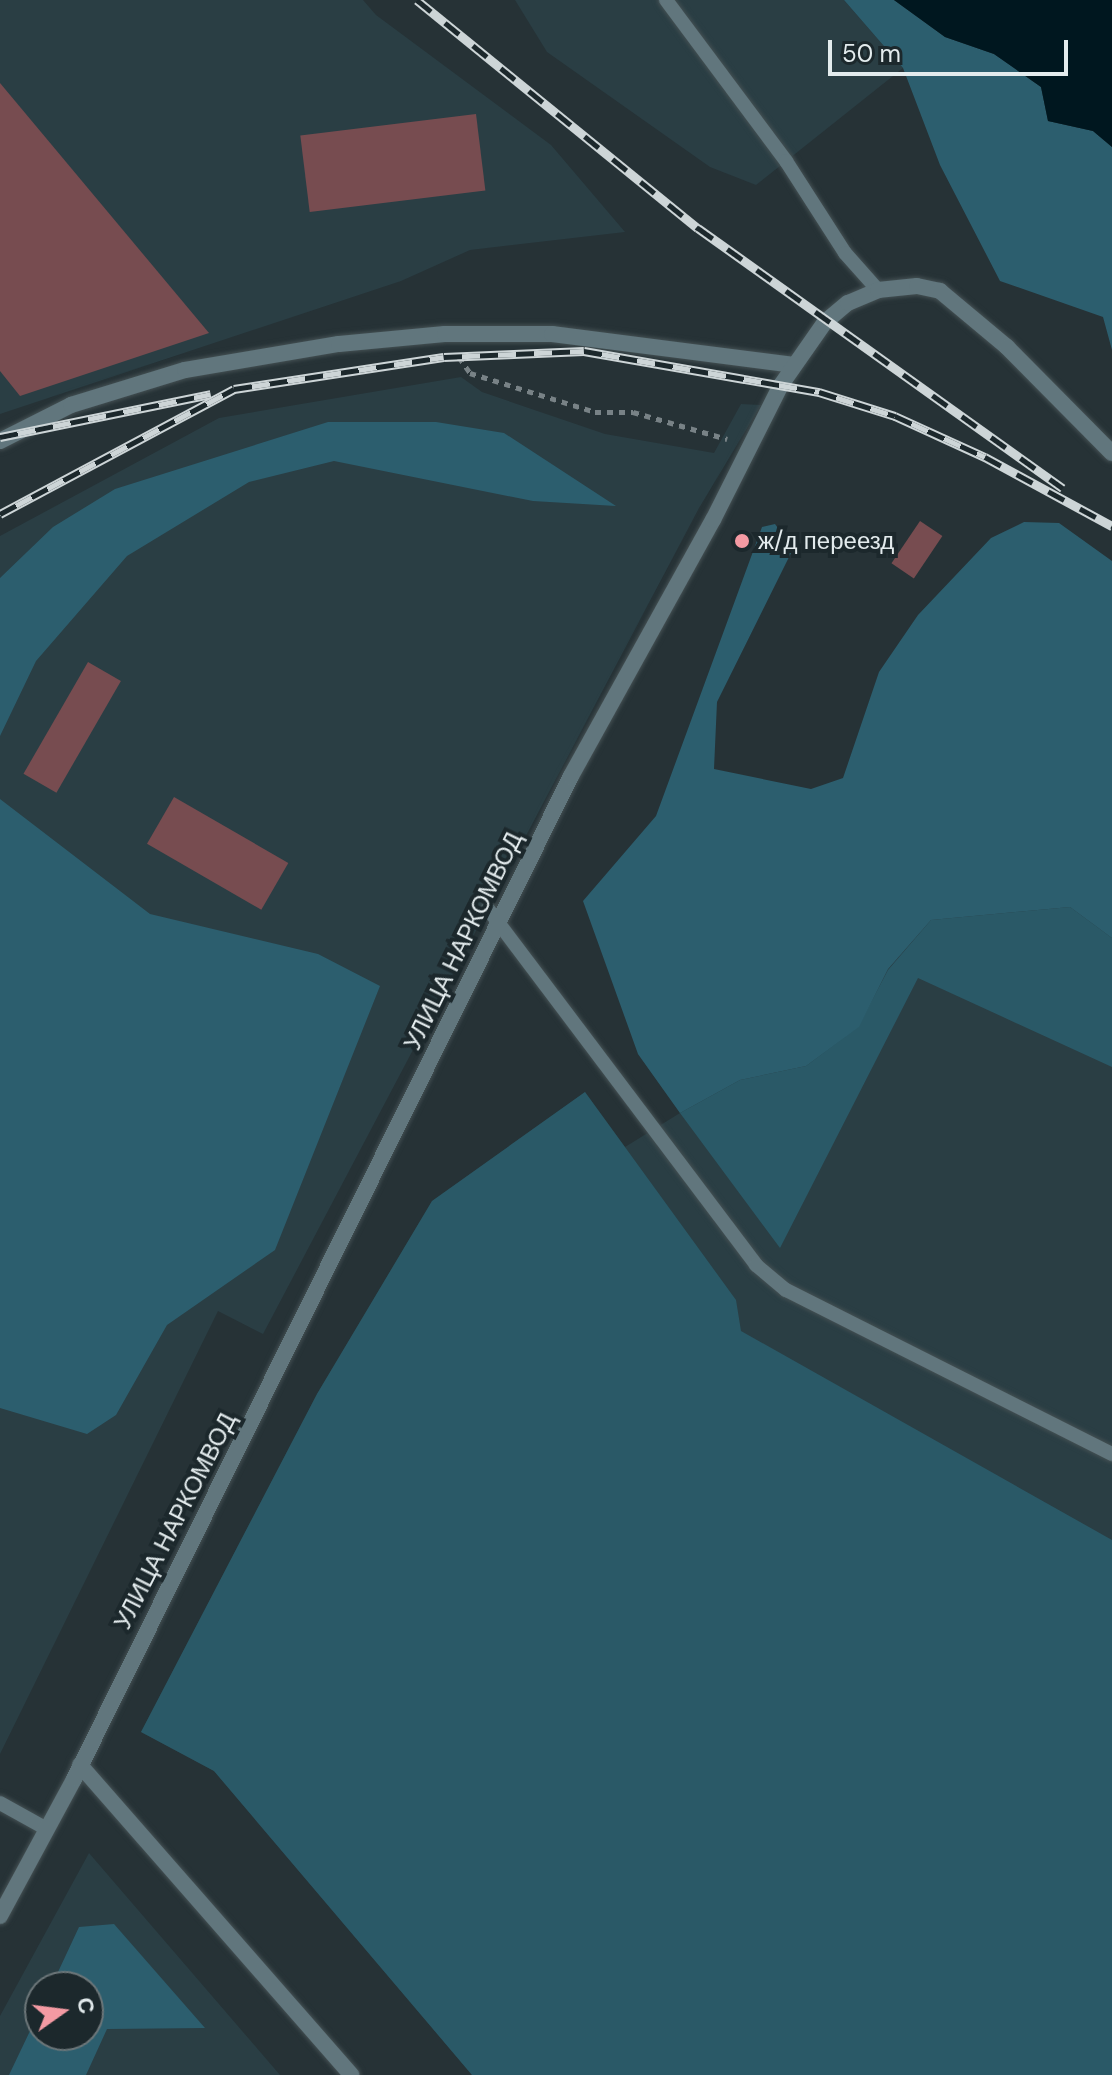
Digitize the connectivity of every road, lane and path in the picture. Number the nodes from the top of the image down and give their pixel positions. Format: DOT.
graph roads {
  1 [pos="666,0"];
  2 [pos="878,290"];
  3 [pos="445,334"];
  4 [pos="794,365"];
  5 [pos="0,441"];
  6 [pos="751,448"];
  7 [pos="1112,453"];
  8 [pos="488,909"];
  9 [pos="500,923"];
  10 [pos="1112,1454"];
  11 [pos="80,1765"];
  12 [pos="0,1803"];
  13 [pos="47,1829"];
  14 [pos="0,1916"];
  15 [pos="351,2075"];
  1 -- 2 [label="lane"];
  2 -- 4 [label="street, УЛИЦА НАРКОМВОД"];
  2 -- 7 [label="street, УЛИЦА НАРКОМВОД"];
  3 -- 4 [label="street"];
  3 -- 5 [label="street"];
  3 -- 6 [label="path"];
  4 -- 6 [label="street, УЛИЦА НАРКОМВОД"];
  6 -- 9 [label="street, УЛИЦА НАРКОМВОД"];
  8 -- 9 [label="lane"];
  9 -- 10 [label="lane"];
  9 -- 11 [label="street, УЛИЦА НАРКОМВОД"];
  11 -- 13 [label="street, УЛИЦА НАРКОМВОД"];
  11 -- 15 [label="street"];
  12 -- 13 [label="lane"];
  13 -- 14 [label="street, УЛИЦА НАРКОМВОД"];
}
